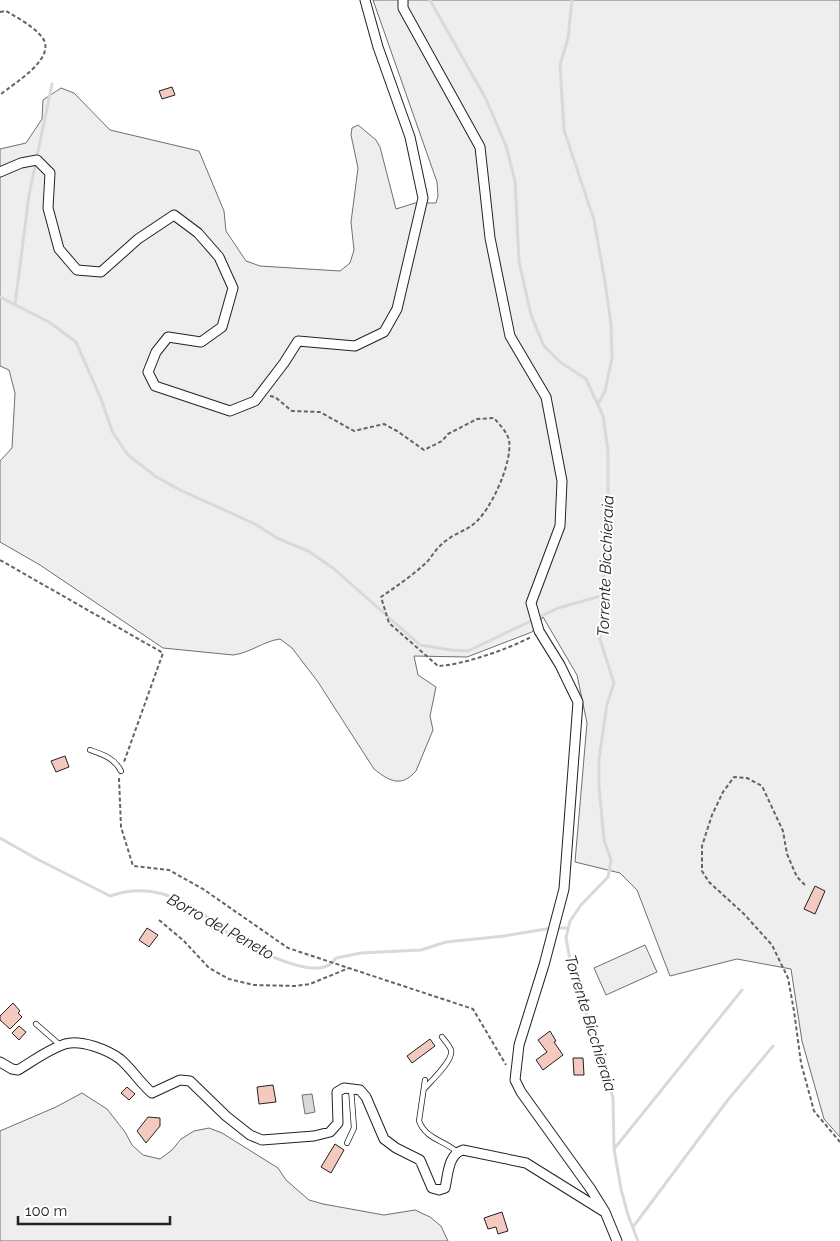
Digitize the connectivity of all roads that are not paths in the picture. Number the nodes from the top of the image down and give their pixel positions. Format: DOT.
graph roads {
  1 [pos="365,0"];
  2 [pos="403,0"];
  3 [pos="0,172"];
  4 [pos="90,750"];
  5 [pos="121,771"];
  6 [pos="36,1024"];
  7 [pos="442,1037"];
  8 [pos="61,1046"];
  9 [pos="0,1062"];
  10 [pos="425,1080"];
  11 [pos="351,1088"];
  12 [pos="423,1090"];
  13 [pos="347,1143"];
  14 [pos="456,1151"];
  15 [pos="605,1212"];
  16 [pos="617,1241"];
  1 -- 3 [label="street"];
  2 -- 15 [label="street"];
  4 -- 5 [label="lane"];
  6 -- 8 [label="lane"];
  7 -- 12 [label="lane"];
  8 -- 9 [label="street"];
  8 -- 11 [label="street"];
  10 -- 12 [label="lane"];
  11 -- 13 [label="lane"];
  11 -- 14 [label="street"];
  12 -- 14 [label="lane"];
  14 -- 15 [label="street"];
  15 -- 16 [label="street"];
}
